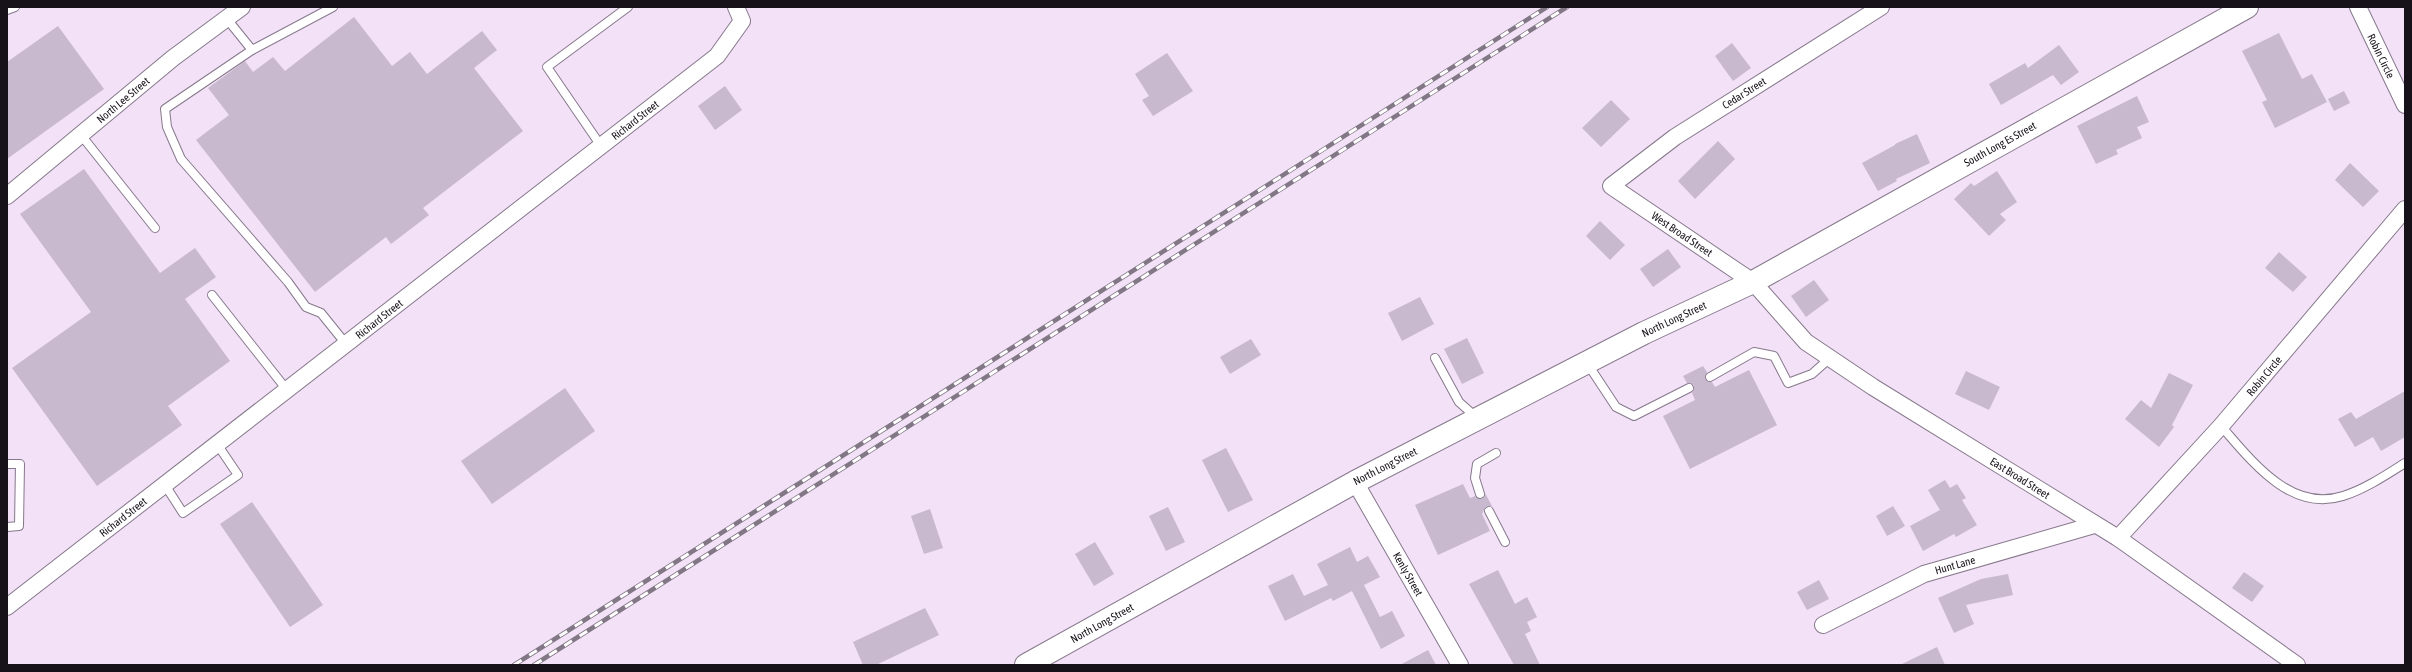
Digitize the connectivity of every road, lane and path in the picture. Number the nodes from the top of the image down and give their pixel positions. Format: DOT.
graph roads {
  1 [pos="14,7"];
  2 [pos="242,7"];
  3 [pos="333,7"];
  4 [pos="628,7"];
  5 [pos="1881,7"];
  6 [pos="2247,7"];
  7 [pos="2358,7"];
  8 [pos="7,10"];
  9 [pos="739,14"];
  10 [pos="227,19"];
  11 [pos="252,50"];
  12 [pos="2404,100"];
  13 [pos="81,134"];
  14 [pos="601,146"];
  15 [pos="1611,186"];
  16 [pos="7,196"];
  17 [pos="2405,209"];
  18 [pos="155,228"];
  19 [pos="1753,282"];
  20 [pos="212,295"];
  21 [pos="346,344"];
  22 [pos="1434,358"];
  23 [pos="1830,358"];
  24 [pos="1586,362"];
  25 [pos="1710,378"];
  26 [pos="1689,388"];
  27 [pos="287,390"];
  28 [pos="1477,419"];
  29 [pos="2221,426"];
  30 [pos="217,444"];
  31 [pos="1496,454"];
  32 [pos="2405,463"];
  33 [pos="7,464"];
  34 [pos="1355,482"];
  35 [pos="165,485"];
  36 [pos="1480,494"];
  37 [pos="1489,511"];
  38 [pos="2094,525"];
  39 [pos="7,527"];
  40 [pos="2118,538"];
  41 [pos="1505,542"];
  42 [pos="7,607"];
  43 [pos="1823,625"];
  44 [pos="1026,665"];
  45 [pos="1460,665"];
  46 [pos="2297,665"];
  1 -- 8 [label="lane"];
  2 -- 10 [label="street, North Lee Street"];
  3 -- 11 [label="lane"];
  4 -- 14 [label="lane"];
  5 -- 15 [label="street, Cedar Street"];
  6 -- 19 [label="street, South Long Es Street"];
  7 -- 12 [label="street, Robin Circle"];
  9 -- 14 [label="street, Richard Street"];
  10 -- 11 [label="lane"];
  10 -- 13 [label="street, North Lee Street"];
  11 -- 21 [label="lane"];
  13 -- 16 [label="street, North Lee Street"];
  13 -- 18 [label="lane"];
  14 -- 21 [label="street, Richard Street"];
  15 -- 19 [label="street, West Broad Street"];
  17 -- 29 [label="street, Robin Circle"];
  19 -- 23 [label="street, East Broad Street"];
  19 -- 24 [label="street, North Long Street"];
  20 -- 27 [label="lane"];
  21 -- 27 [label="street, Richard Street"];
  22 -- 28 [label="lane"];
  23 -- 25 [label="lane"];
  23 -- 38 [label="street, East Broad Street"];
  24 -- 26 [label="lane"];
  24 -- 28 [label="street, North Long Street"];
  27 -- 30 [label="street, Richard Street"];
  28 -- 34 [label="street, North Long Street"];
  29 -- 32 [label="lane"];
  29 -- 40 [label="street, Robin Circle"];
  30 -- 35 [label="street, Richard Street"];
  30 -- 35 [label="lane"];
  31 -- 36 [label="lane"];
  33 -- 39 [label="lane"];
  34 -- 44 [label="street, North Long Street"];
  34 -- 45 [label="street, Kenly Street"];
  35 -- 42 [label="street, Richard Street"];
  37 -- 41 [label="lane"];
  38 -- 40 [label="street, East Broad Street"];
  38 -- 43 [label="street, Hunt Lane"];
  40 -- 46 [label="street, East Broad Street"];
}
